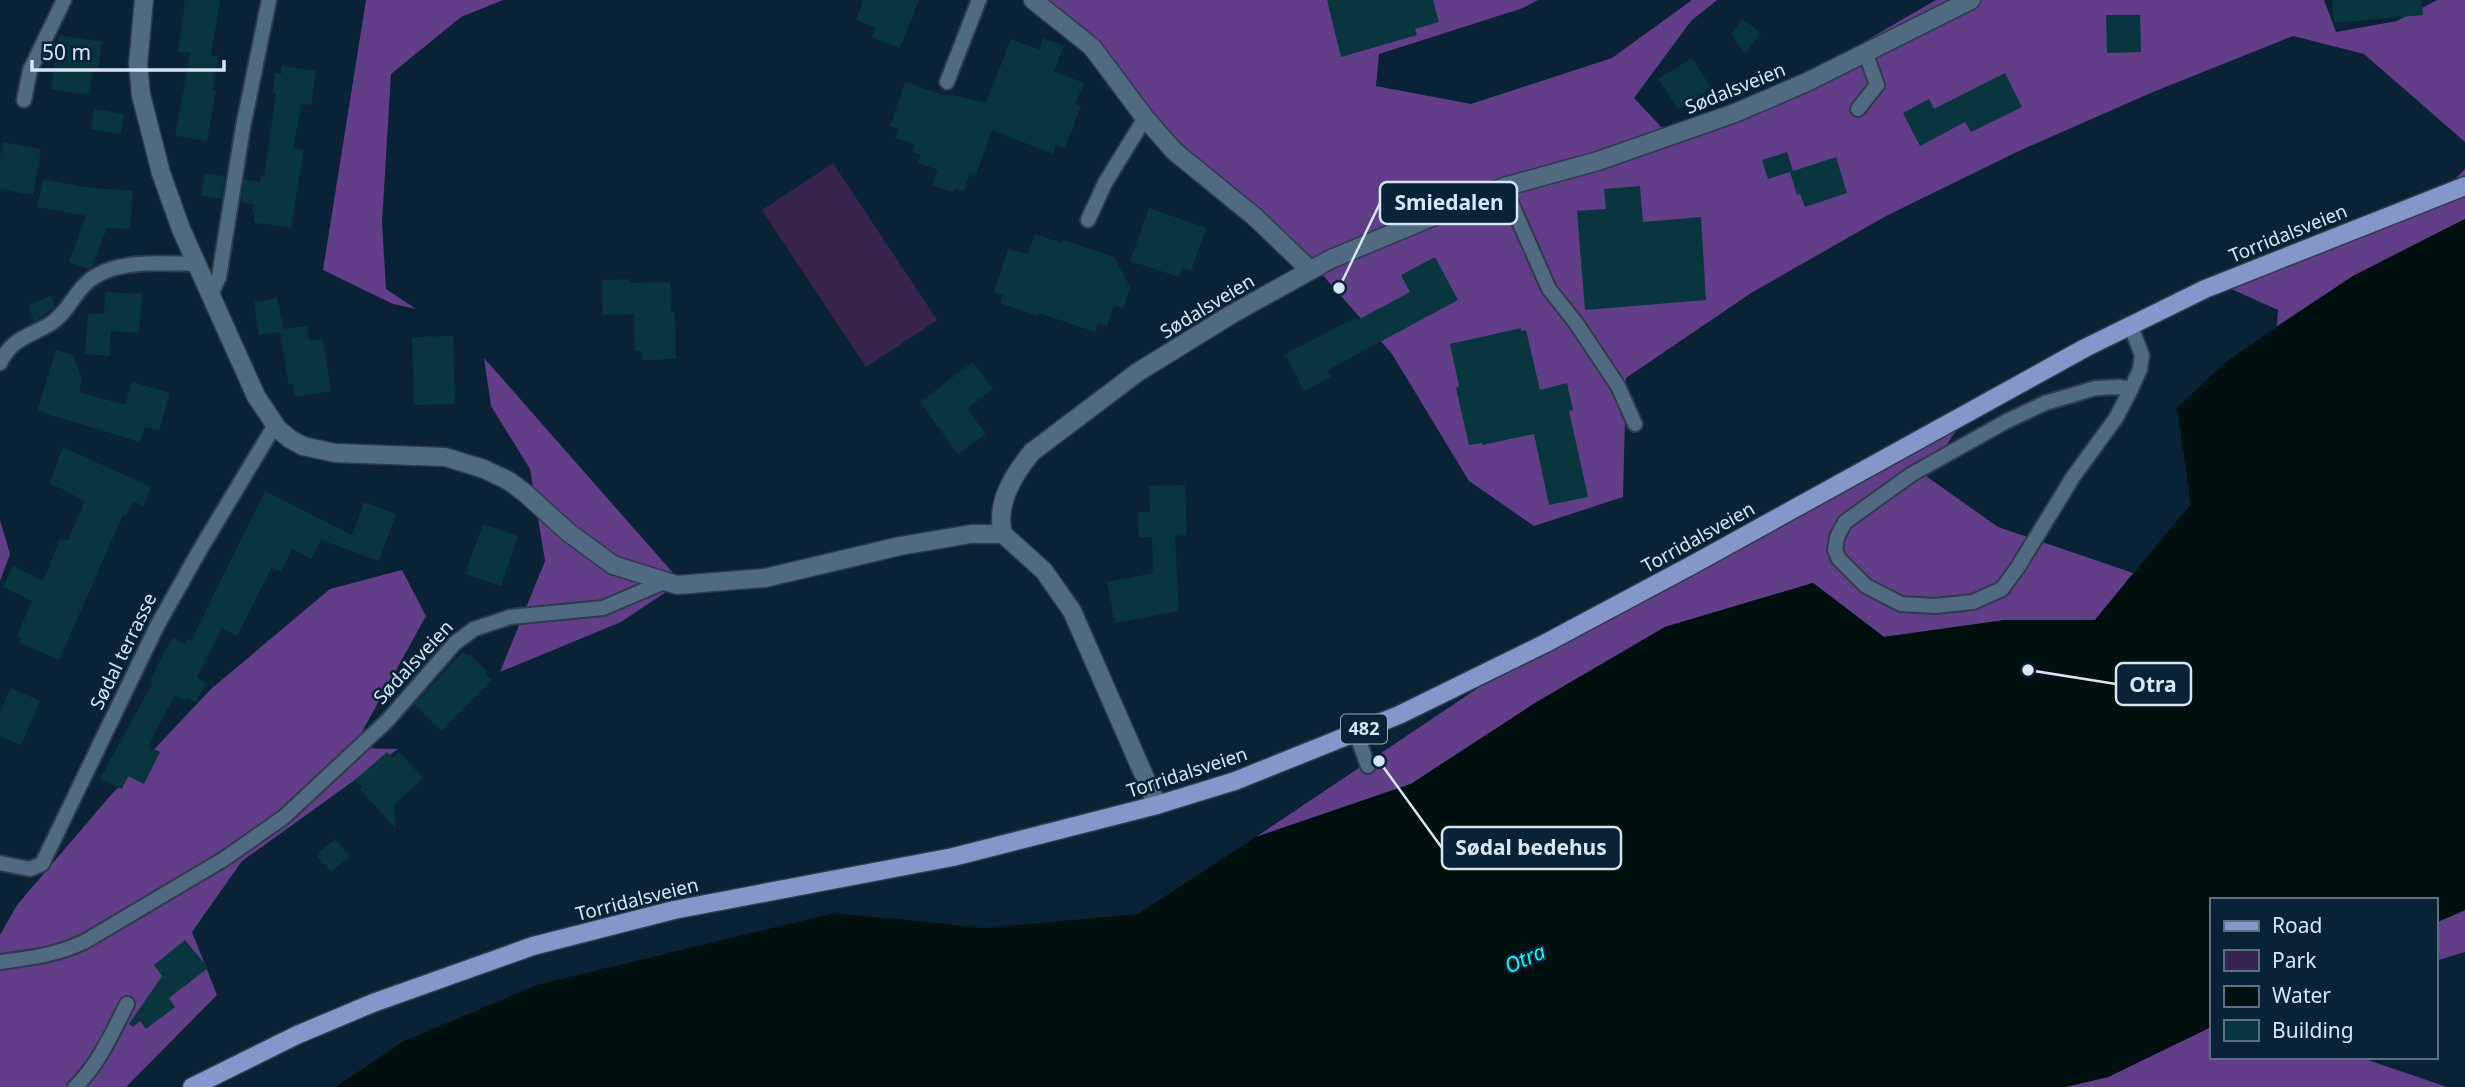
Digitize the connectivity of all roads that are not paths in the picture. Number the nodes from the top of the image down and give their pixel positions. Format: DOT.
graph roads {
  1 [pos="64,0"];
  2 [pos="144,0"];
  3 [pos="269,0"];
  4 [pos="979,0"];
  5 [pos="1033,0"];
  6 [pos="1971,0"];
  7 [pos="1866,54"];
  8 [pos="947,82"];
  9 [pos="24,100"];
  10 [pos="1858,109"];
  11 [pos="1145,118"];
  12 [pos="2465,186"];
  13 [pos="1504,187"];
  14 [pos="1088,220"];
  15 [pos="197,264"];
  16 [pos="1310,270"];
  17 [pos="211,294"];
  18 [pos="2131,327"];
  19 [pos="0,363"];
  20 [pos="2131,389"];
  21 [pos="1635,424"];
  22 [pos="275,425"];
  23 [pos="1003,534"];
  24 [pos="664,582"];
  25 [pos="1356,733"];
  26 [pos="1368,766"];
  27 [pos="1157,806"];
  28 [pos="0,863"];
  29 [pos="0,962"];
  30 [pos="127,1004"];
  31 [pos="75,1087"];
  32 [pos="192,1087"];
  1 -- 9 [label="lane"];
  2 -- 15 [label="street"];
  3 -- 17 [label="lane"];
  4 -- 8 [label="lane"];
  5 -- 11 [label="street"];
  6 -- 7 [label="street, Sødalsveien"];
  7 -- 10 [label="lane"];
  7 -- 13 [label="street, Sødalsveien"];
  11 -- 14 [label="lane"];
  11 -- 16 [label="street"];
  12 -- 18 [label="main road, Torridalsveien / 482"];
  13 -- 16 [label="street, Sødalsveien"];
  13 -- 21 [label="lane"];
  15 -- 17 [label="street"];
  15 -- 19 [label="lane"];
  16 -- 23 [label="street, Sødalsveien"];
  17 -- 22 [label="street"];
  18 -- 20 [label="lane"];
  18 -- 25 [label="main road, Torridalsveien / 482"];
  20 -- 20 [label="lane"];
  22 -- 24 [label="street"];
  22 -- 28 [label="lane, Sødal terrasse"];
  23 -- 24 [label="street, Sødalsveien"];
  23 -- 27 [label="street"];
  24 -- 29 [label="lane, Sødalsveien"];
  25 -- 26 [label="lane"];
  25 -- 27 [label="main road, Torridalsveien / 482"];
  27 -- 32 [label="main road, Torridalsveien / 482"];
  30 -- 31 [label="lane"];
}
